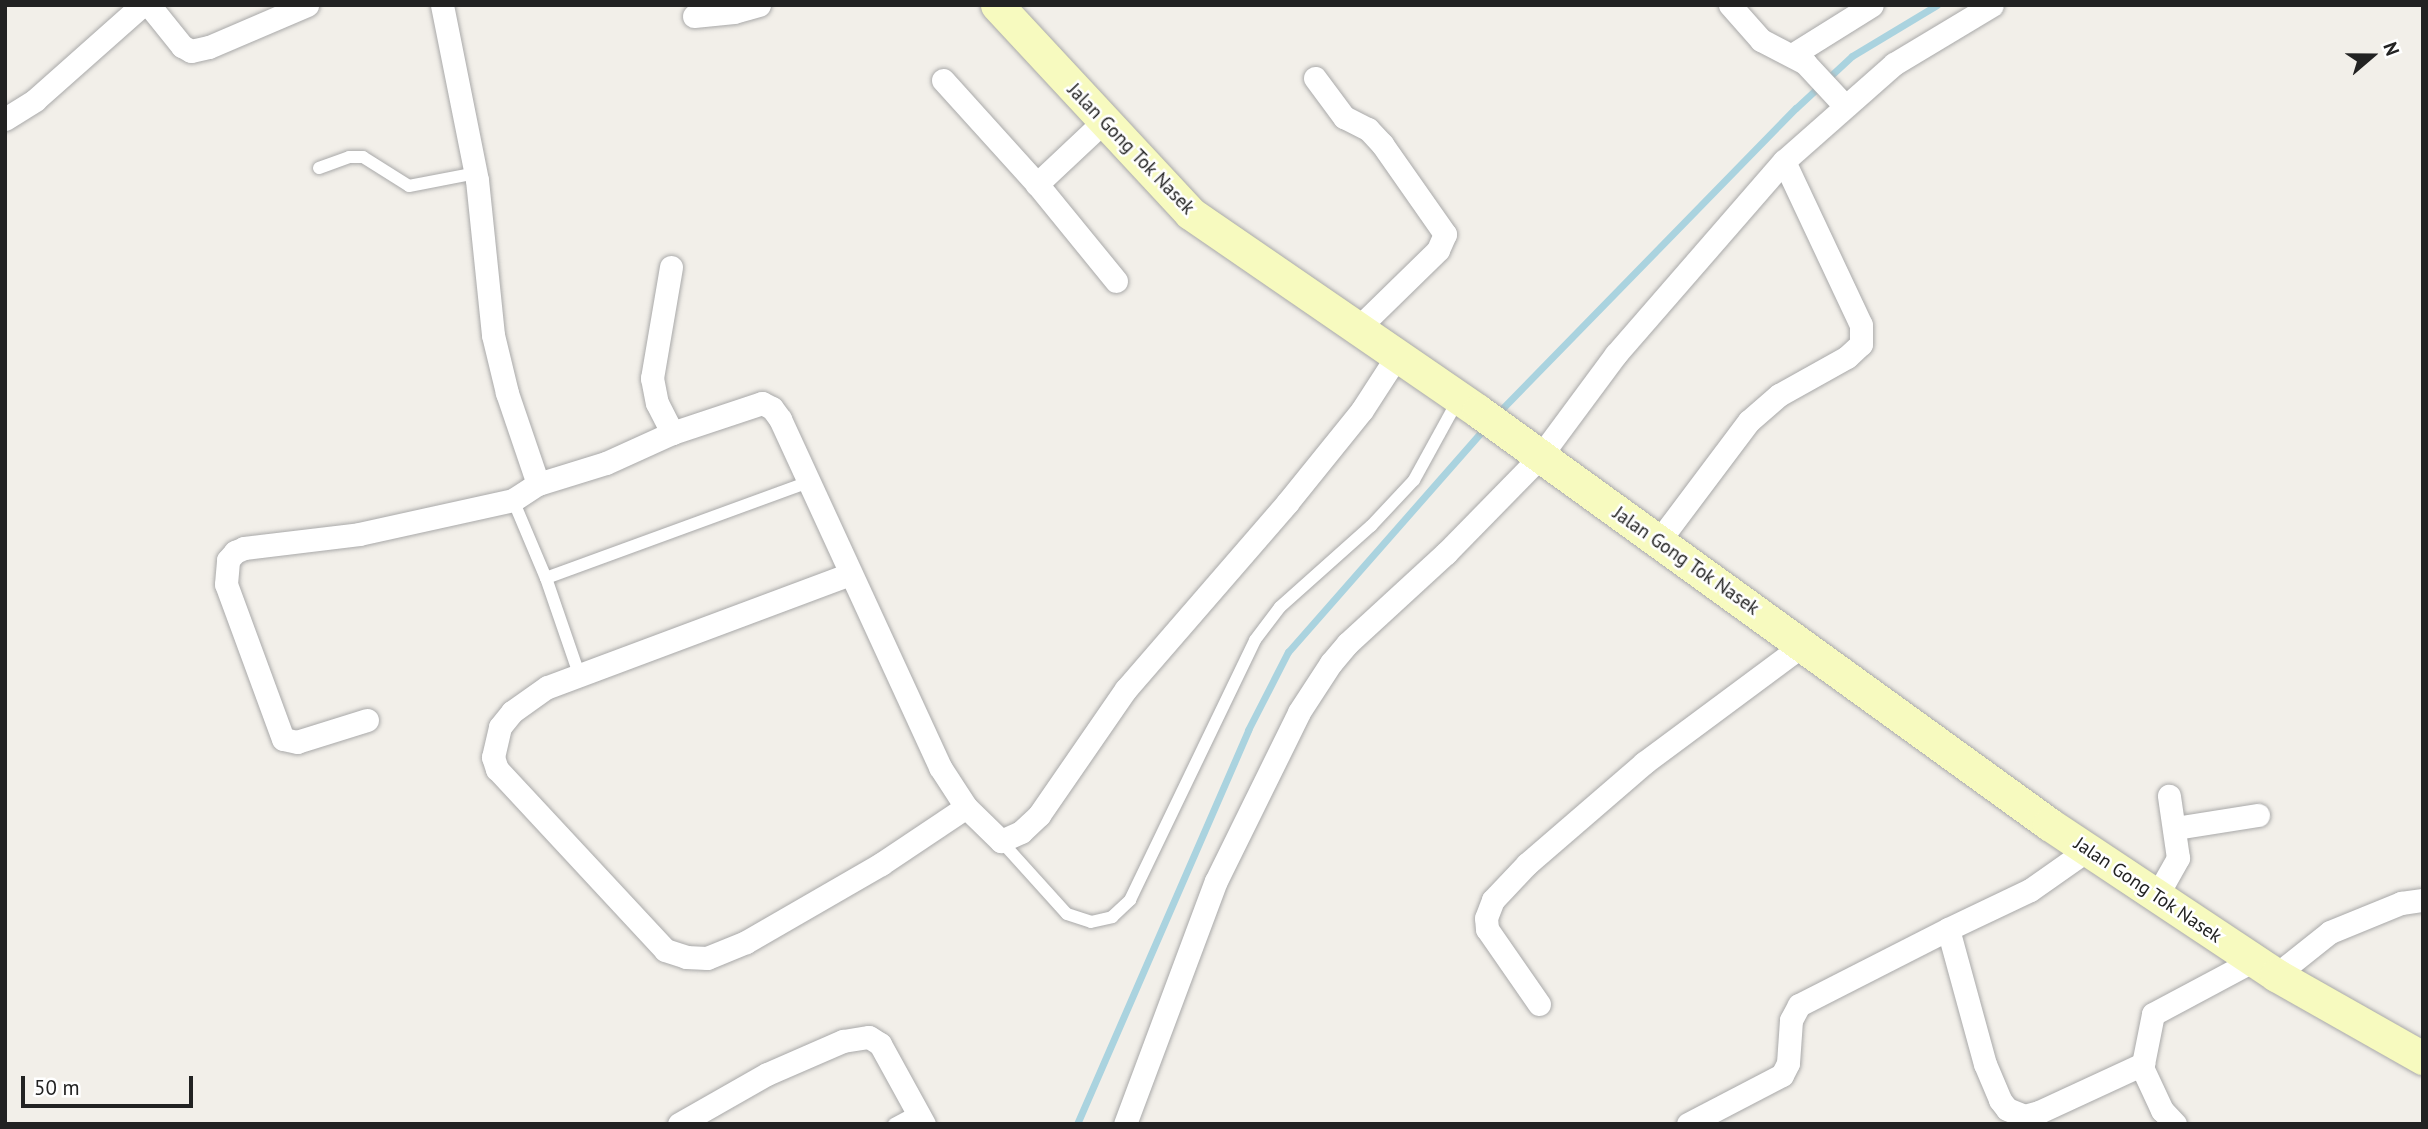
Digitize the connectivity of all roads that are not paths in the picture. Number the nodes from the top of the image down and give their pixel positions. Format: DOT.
graph roads {
  1 [pos="142,5"];
  2 [pos="149,5"];
  3 [pos="307,5"];
  4 [pos="442,5"];
  5 [pos="759,5"];
  6 [pos="997,5"];
  7 [pos="1730,5"];
  8 [pos="1872,5"];
  9 [pos="1992,5"];
  10 [pos="694,16"];
  11 [pos="1799,59"];
  12 [pos="1315,78"];
  13 [pos="943,80"];
  14 [pos="1842,102"];
  15 [pos="5,119"];
  16 [pos="1103,122"];
  17 [pos="1784,161"];
  18 [pos="319,168"];
  19 [pos="476,173"];
  20 [pos="1037,184"];
  21 [pos="671,267"];
  22 [pos="1116,281"];
  23 [pos="1357,329"];
  24 [pos="1397,356"];
  25 [pos="1469,404"];
  26 [pos="672,433"];
  27 [pos="1534,453"];
  28 [pos="809,482"];
  29 [pos="538,484"];
  30 [pos="513,500"];
  31 [pos="1658,542"];
  32 [pos="850,574"];
  33 [pos="546,578"];
  34 [pos="1803,645"];
  35 [pos="579,674"];
  36 [pos="366,720"];
  37 [pos="2169,796"];
  38 [pos="966,807"];
  39 [pos="2258,815"];
  40 [pos="2175,828"];
  41 [pos="1000,841"];
  42 [pos="2087,850"];
  43 [pos="2156,897"];
  44 [pos="2423,900"];
  45 [pos="1948,929"];
  46 [pos="2265,967"];
  47 [pos="1539,1004"];
  48 [pos="2423,1058"];
  49 [pos="2141,1065"];
  50 [pos="921,1117"];
  51 [pos="679,1124"];
  52 [pos="894,1124"];
  53 [pos="1125,1124"];
  54 [pos="1688,1124"];
  55 [pos="2175,1124"];
  1 -- 15 [label="street"];
  2 -- 3 [label="street"];
  4 -- 19 [label="street"];
  5 -- 10 [label="street"];
  6 -- 16 [label="main road, Jalan Gong Tok Nasek"];
  7 -- 11 [label="street"];
  8 -- 11 [label="street"];
  9 -- 14 [label="street"];
  11 -- 14 [label="street"];
  12 -- 23 [label="street"];
  13 -- 20 [label="street"];
  14 -- 17 [label="street"];
  16 -- 20 [label="street"];
  16 -- 23 [label="main road, Jalan Gong Tok Nasek"];
  17 -- 27 [label="street"];
  17 -- 31 [label="street"];
  18 -- 19 [label="lane"];
  19 -- 29 [label="street"];
  20 -- 22 [label="street"];
  21 -- 26 [label="street"];
  23 -- 24 [label="main road, Jalan Gong Tok Nasek"];
  24 -- 25 [label="main road, Jalan Gong Tok Nasek"];
  24 -- 41 [label="street"];
  25 -- 27 [label="main road, Jalan Gong Tok Nasek"];
  25 -- 41 [label="lane"];
  26 -- 28 [label="street"];
  26 -- 29 [label="street"];
  27 -- 31 [label="main road, Jalan Gong Tok Nasek"];
  27 -- 53 [label="street"];
  28 -- 32 [label="street"];
  28 -- 33 [label="lane"];
  29 -- 30 [label="street"];
  30 -- 33 [label="lane"];
  30 -- 36 [label="street"];
  31 -- 34 [label="main road, Jalan Gong Tok Nasek"];
  32 -- 35 [label="street"];
  32 -- 38 [label="street"];
  33 -- 35 [label="lane"];
  34 -- 42 [label="main road, Jalan Gong Tok Nasek"];
  34 -- 47 [label="street"];
  35 -- 38 [label="street"];
  37 -- 40 [label="street"];
  38 -- 41 [label="street"];
  39 -- 40 [label="street"];
  40 -- 43 [label="street"];
  42 -- 43 [label="main road, Jalan Gong Tok Nasek"];
  42 -- 45 [label="street"];
  43 -- 46 [label="main road, Jalan Gong Tok Nasek"];
  44 -- 46 [label="street"];
  45 -- 49 [label="street"];
  45 -- 54 [label="street"];
  46 -- 48 [label="main road, Jalan Gong Tok Nasek"];
  46 -- 49 [label="street"];
  49 -- 55 [label="street"];
  50 -- 51 [label="street"];
  50 -- 52 [label="lane"];
}
